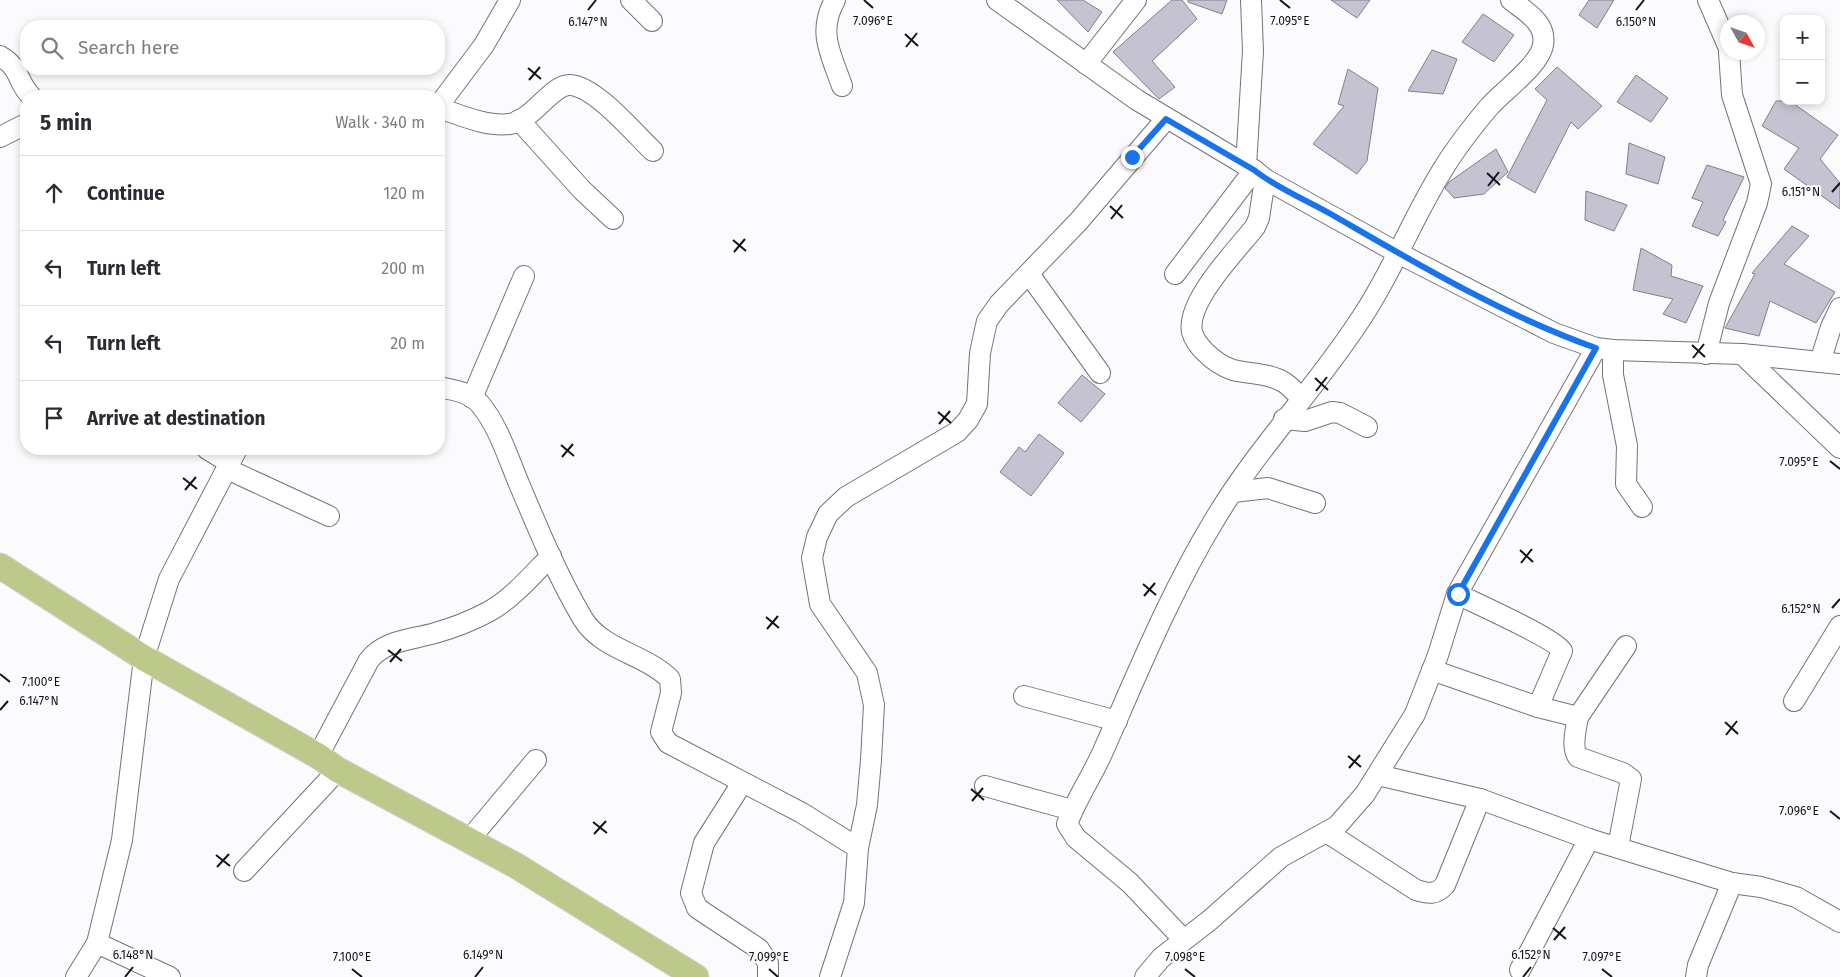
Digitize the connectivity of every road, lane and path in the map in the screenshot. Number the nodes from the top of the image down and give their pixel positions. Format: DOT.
graph roads {
  1 [pos="510,0"];
  2 [pos="631,0"];
  3 [pos="835,0"];
  4 [pos="1136,0"];
  5 [pos="1251,0"];
  6 [pos="1511,0"];
  7 [pos="1708,0"];
  8 [pos="1006,3"];
  9 [pos="652,21"];
  10 [pos="1720,28"];
  11 [pos="0,56"];
  12 [pos="1730,60"];
  13 [pos="1086,64"];
  14 [pos="842,86"];
  15 [pos="28,90"];
  16 [pos="445,99"];
  17 [pos="445,109"];
  18 [pos="1166,119"];
  19 [pos="519,120"];
  20 [pos="20,127"];
  21 [pos="0,137"];
  22 [pos="653,151"];
  23 [pos="1255,171"];
  24 [pos="613,219"];
  25 [pos="1398,253"];
  26 [pos="1029,274"];
  27 [pos="1175,274"];
  28 [pos="524,276"];
  29 [pos="1840,308"];
  30 [pos="1604,349"];
  31 [pos="1706,354"];
  32 [pos="1742,354"];
  33 [pos="1820,362"];
  34 [pos="1840,364"];
  35 [pos="1100,373"];
  36 [pos="445,389"];
  37 [pos="472,398"];
  38 [pos="1301,398"];
  39 [pos="1284,419"];
  40 [pos="1367,427"];
  41 [pos="1840,448"];
  42 [pos="231,460"];
  43 [pos="1233,492"];
  44 [pos="1315,503"];
  45 [pos="1642,507"];
  46 [pos="329,516"];
  47 [pos="551,556"];
  48 [pos="0,566"];
  49 [pos="1458,594"];
  50 [pos="1840,626"];
  51 [pos="1626,646"];
  52 [pos="144,658"];
  53 [pos="1432,670"];
  54 [pos="1024,696"];
  55 [pos="1794,700"];
  56 [pos="1538,707"];
  57 [pos="1578,717"];
  58 [pos="1117,721"];
  59 [pos="318,756"];
  60 [pos="536,760"];
  61 [pos="338,770"];
  62 [pos="1378,775"];
  63 [pos="742,783"];
  64 [pos="985,786"];
  65 [pos="1480,799"];
  66 [pos="1072,810"];
  67 [pos="1328,833"];
  68 [pos="1589,838"];
  69 [pos="469,840"];
  70 [pos="1618,847"];
  71 [pos="858,848"];
  72 [pos="244,871"];
  73 [pos="1732,883"];
  74 [pos="1840,922"];
  75 [pos="1183,939"];
  76 [pos="97,943"];
  77 [pos="1520,970"];
  78 [pos="76,977"];
  79 [pos="170,977"];
  80 [pos="696,977"];
  81 [pos="768,977"];
  82 [pos="830,977"];
  83 [pos="1145,977"];
  84 [pos="1696,977"];
  1 -- 16 [label="street"];
  2 -- 9 [label="street"];
  3 -- 14 [label="street"];
  4 -- 13 [label="street"];
  5 -- 23 [label="street"];
  6 -- 25 [label="street"];
  7 -- 10 [label="street"];
  8 -- 13 [label="street"];
  11 -- 15 [label="street"];
  12 -- 31 [label="street"];
  13 -- 18 [label="street"];
  17 -- 19 [label="street"];
  18 -- 23 [label="street"];
  18 -- 26 [label="street"];
  19 -- 22 [label="street"];
  19 -- 24 [label="street"];
  20 -- 21 [label="street"];
  23 -- 25 [label="street"];
  23 -- 27 [label="street"];
  23 -- 38 [label="street"];
  25 -- 30 [label="street"];
  25 -- 38 [label="street"];
  26 -- 35 [label="street"];
  26 -- 71 [label="street"];
  28 -- 37 [label="street"];
  29 -- 33 [label="street"];
  30 -- 31 [label="street"];
  30 -- 45 [label="street"];
  30 -- 49 [label="street"];
  31 -- 32 [label="street"];
  32 -- 33 [label="street"];
  32 -- 41 [label="street"];
  33 -- 34 [label="street"];
  36 -- 37 [label="street"];
  37 -- 47 [label="street"];
  38 -- 39 [label="street"];
  39 -- 40 [label="street"];
  39 -- 43 [label="street"];
  42 -- 46 [label="street"];
  42 -- 52 [label="street"];
  43 -- 44 [label="street"];
  43 -- 58 [label="street"];
  47 -- 59 [label="street"];
  47 -- 63 [label="street"];
  48 -- 52 [label="main road"];
  49 -- 53 [label="street"];
  49 -- 56 [label="street"];
  50 -- 55 [label="street"];
  51 -- 57 [label="street"];
  52 -- 59 [label="main road"];
  52 -- 76 [label="street"];
  53 -- 56 [label="street"];
  53 -- 62 [label="street"];
  54 -- 58 [label="street"];
  56 -- 57 [label="street"];
  57 -- 70 [label="street"];
  58 -- 66 [label="street"];
  59 -- 61 [label="main road"];
  60 -- 69 [label="street"];
  61 -- 69 [label="main road"];
  61 -- 72 [label="street"];
  62 -- 65 [label="street"];
  62 -- 67 [label="street"];
  63 -- 71 [label="street"];
  63 -- 81 [label="street"];
  64 -- 66 [label="street"];
  65 -- 67 [label="street"];
  65 -- 68 [label="street"];
  66 -- 75 [label="street"];
  67 -- 75 [label="street"];
  68 -- 70 [label="street"];
  68 -- 77 [label="street"];
  69 -- 80 [label="main road"];
  70 -- 73 [label="street"];
  71 -- 82 [label="street"];
  73 -- 74 [label="street"];
  73 -- 84 [label="street"];
  75 -- 83 [label="street"];
  76 -- 78 [label="street"];
  76 -- 79 [label="street"];
}
